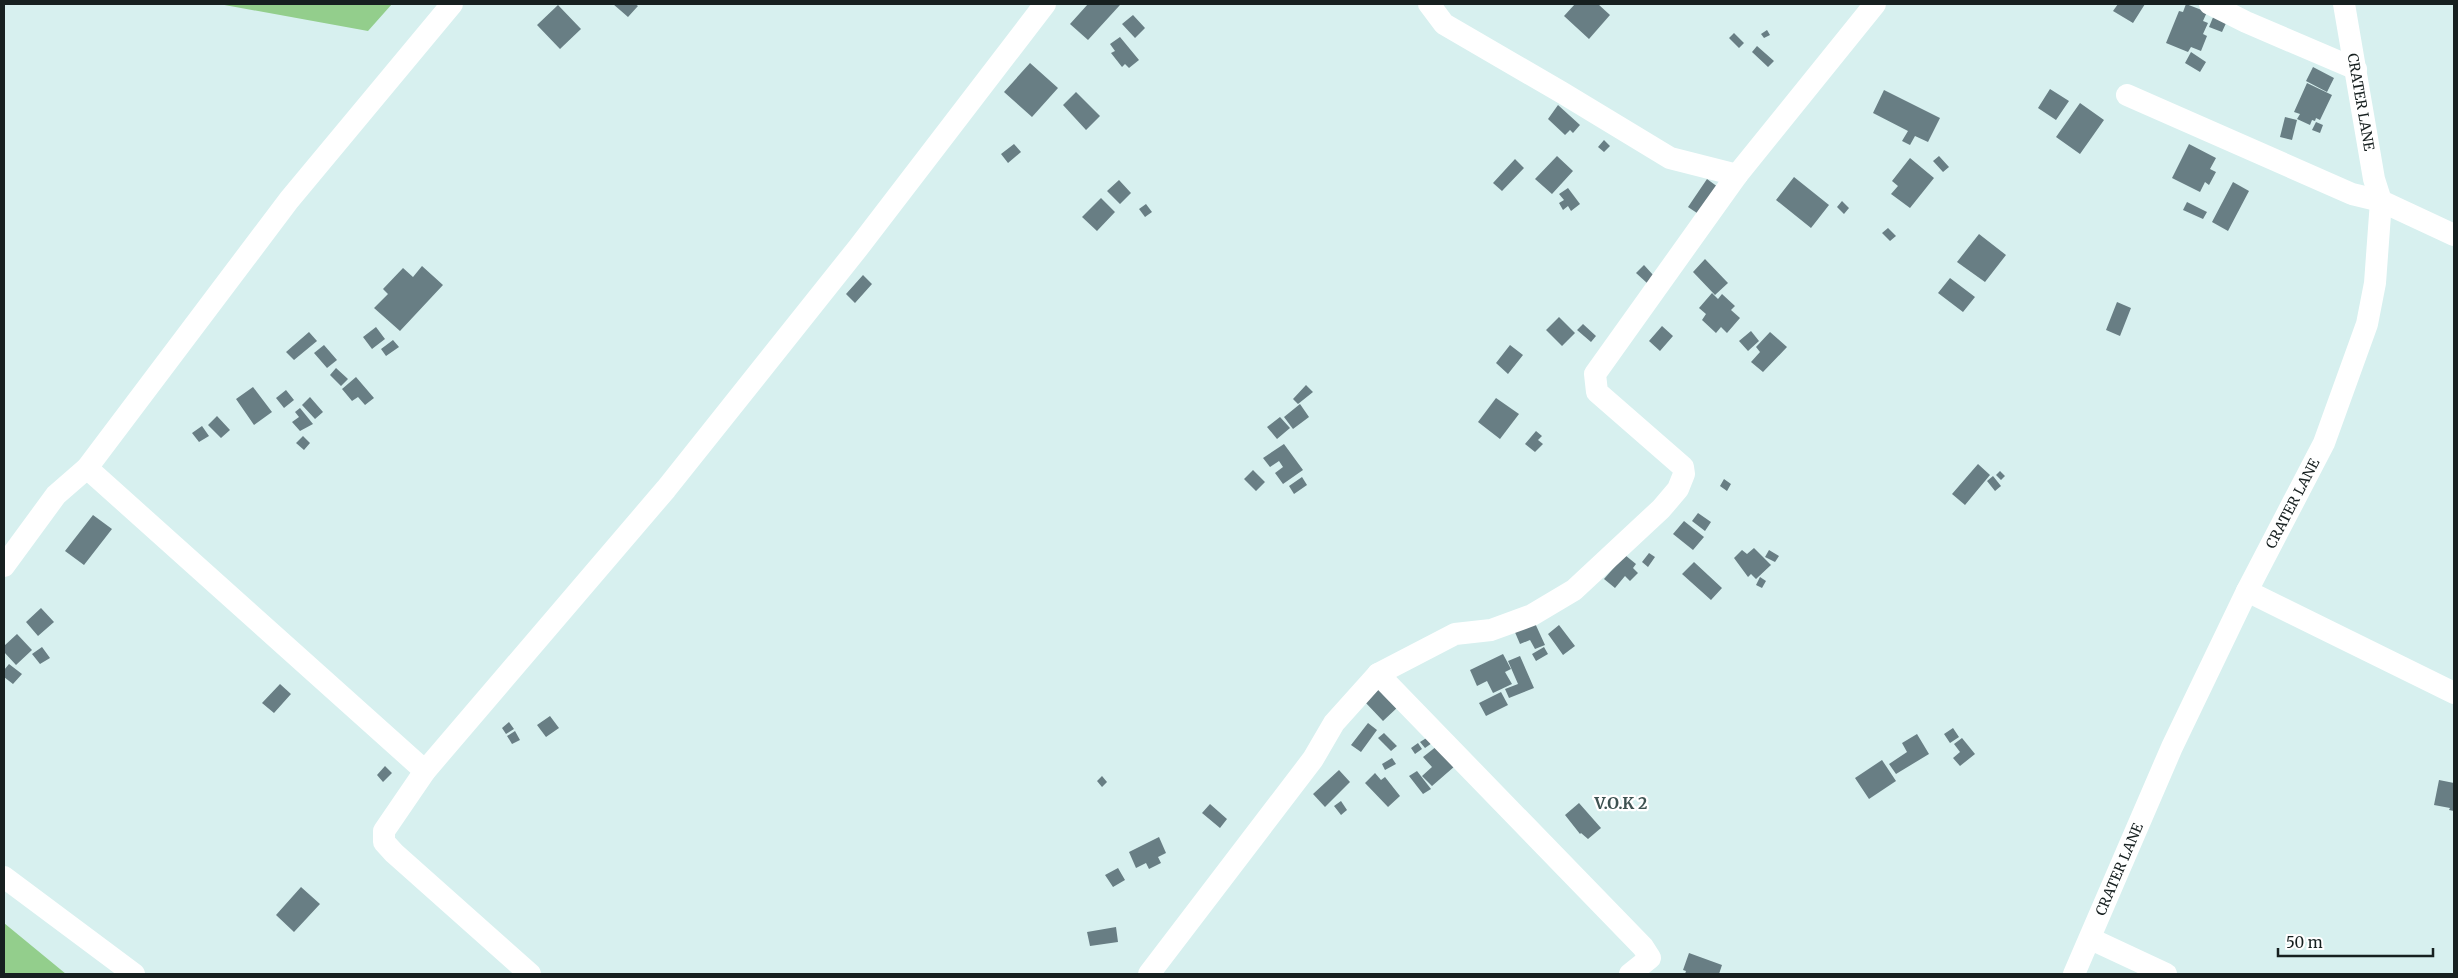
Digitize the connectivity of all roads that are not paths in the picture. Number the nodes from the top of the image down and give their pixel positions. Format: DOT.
graph roads {
  1 [pos="452,4"];
  2 [pos="1045,4"];
  3 [pos="1429,4"];
  4 [pos="1875,4"];
  5 [pos="2210,4"];
  6 [pos="2344,4"];
  7 [pos="2356,69"];
  8 [pos="2127,95"];
  9 [pos="1737,175"];
  10 [pos="2381,201"];
  11 [pos="2454,235"];
  12 [pos="87,468"];
  13 [pos="4,566"];
  14 [pos="2248,592"];
  15 [pos="1378,674"];
  16 [pos="2454,693"];
  17 [pos="425,771"];
  18 [pos="4,877"];
  19 [pos="2091,939"];
  20 [pos="134,974"];
  21 [pos="530,974"];
  22 [pos="1148,974"];
  23 [pos="1630,974"];
  24 [pos="2074,974"];
  25 [pos="2166,974"];
  1 -- 12 [label="street"];
  2 -- 17 [label="street"];
  3 -- 9 [label="street"];
  4 -- 9 [label="street"];
  5 -- 7 [label="street"];
  6 -- 7 [label="street, CRATER LANE"];
  7 -- 10 [label="street, CRATER LANE"];
  8 -- 10 [label="street"];
  9 -- 15 [label="street"];
  10 -- 11 [label="street"];
  10 -- 14 [label="street, CRATER LANE"];
  12 -- 13 [label="street"];
  12 -- 17 [label="street"];
  14 -- 16 [label="street"];
  14 -- 19 [label="street, CRATER LANE"];
  15 -- 22 [label="street"];
  15 -- 23 [label="street"];
  17 -- 21 [label="street"];
  18 -- 20 [label="street"];
  19 -- 24 [label="street, CRATER LANE"];
  19 -- 25 [label="street"];
}
